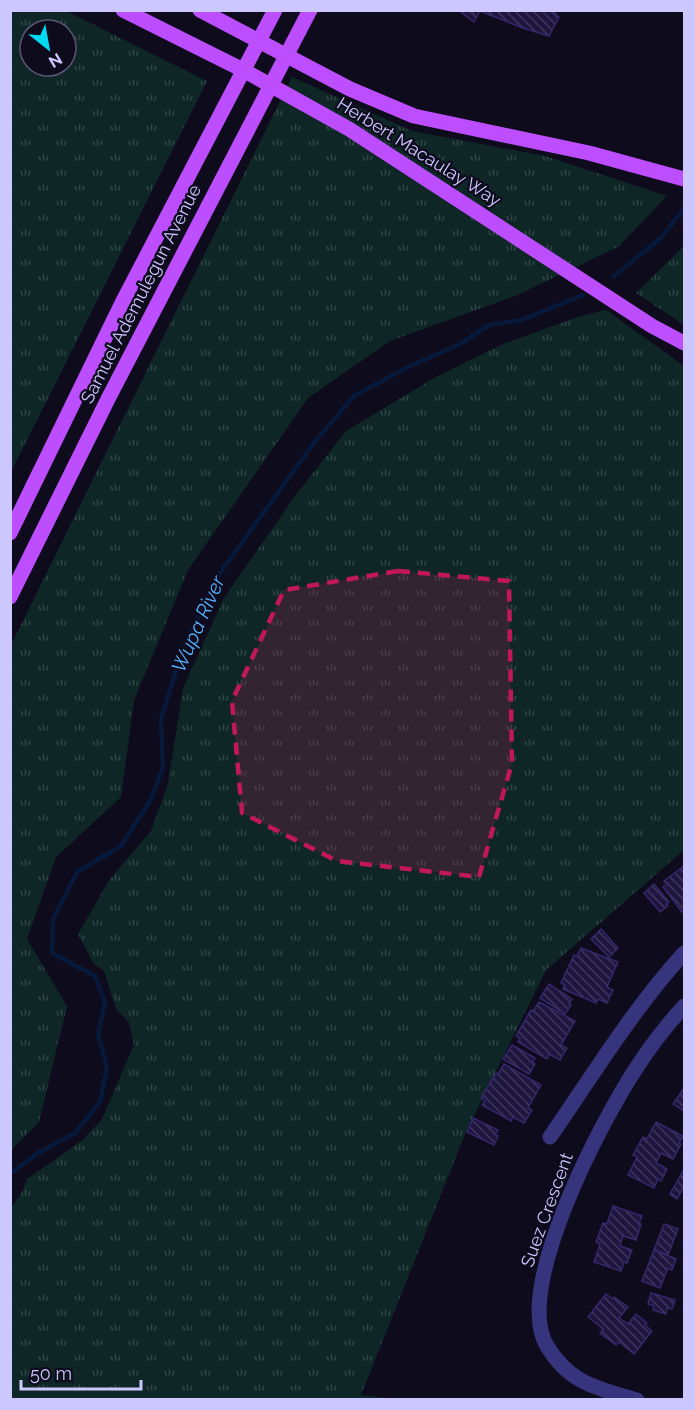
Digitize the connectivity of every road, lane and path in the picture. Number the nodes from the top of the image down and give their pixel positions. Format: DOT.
graph roads {
  1 [pos="123,10"];
  2 [pos="200,10"];
  3 [pos="275,10"];
  4 [pos="310,10"];
  5 [pos="259,41"];
  6 [pos="288,57"];
  7 [pos="243,70"];
  8 [pos="272,86"];
  9 [pos="684,179"];
  10 [pos="684,344"];
  11 [pos="10,533"];
  12 [pos="10,597"];
  13 [pos="684,953"];
  14 [pos="684,1006"];
  15 [pos="550,1137"];
  16 [pos="638,1400"];
  1 -- 7 [label="main road, Herbert Macaulay Way"];
  2 -- 5 [label="main road, Herbert Macaulay Way"];
  3 -- 5 [label="main road, Samuel Ademulegun Avenue"];
  4 -- 6 [label="main road, Samuel Ademulegun Avenue"];
  5 -- 6 [label="main road, Herbert Macaulay Way"];
  5 -- 7 [label="main road, Samuel Ademulegun Avenue"];
  6 -- 8 [label="main road, Samuel Ademulegun Avenue"];
  6 -- 9 [label="main road, Herbert Macaulay Way"];
  7 -- 8 [label="main road, Herbert Macaulay Way"];
  7 -- 11 [label="main road, Samuel Ademulegun Avenue"];
  8 -- 10 [label="main road, Herbert Macaulay Way"];
  8 -- 12 [label="main road, Samuel Ademulegun Avenue"];
  13 -- 15 [label="street"];
  14 -- 16 [label="street, Suez Crescent"];
}
